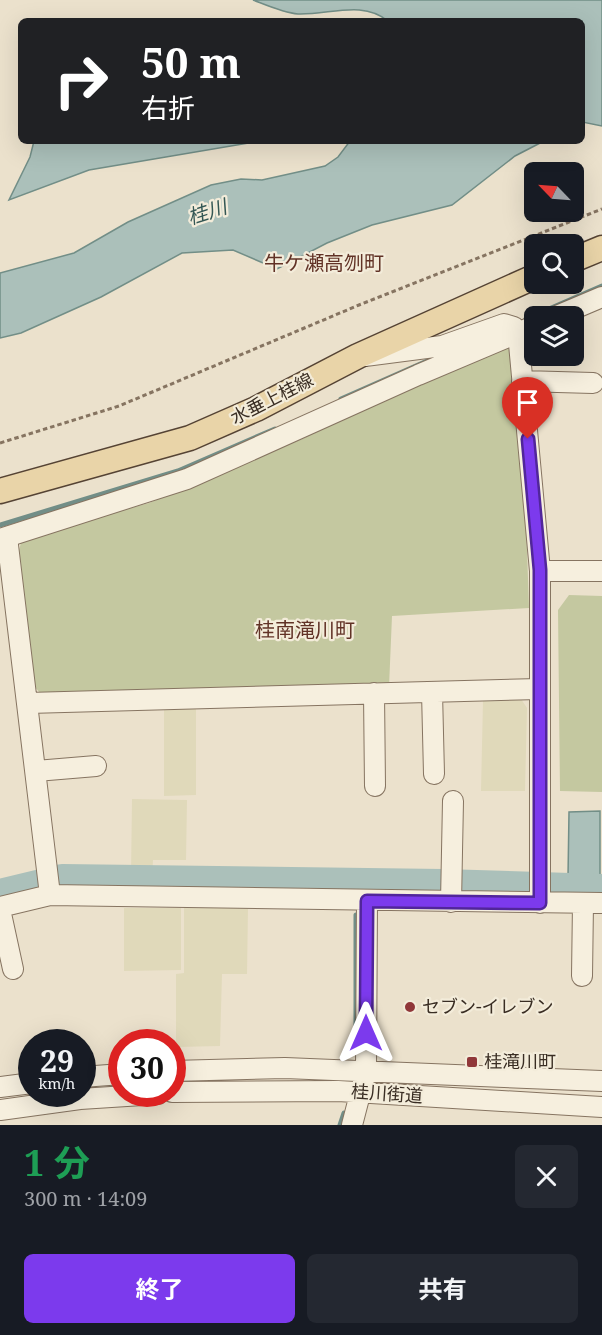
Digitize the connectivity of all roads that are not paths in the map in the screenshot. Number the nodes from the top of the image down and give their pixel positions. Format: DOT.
graph roads {
  1 [pos="602,248"];
  2 [pos="584,255"];
  3 [pos="524,281"];
  4 [pos="602,297"];
  5 [pos="581,306"];
  6 [pos="518,327"];
  7 [pos="358,356"];
  8 [pos="522,381"];
  9 [pos="593,383"];
  10 [pos="0,491"];
  11 [pos="4,538"];
  12 [pos="540,570"];
  13 [pos="602,571"];
  14 [pos="539,689"];
  15 [pos="432,692"];
  16 [pos="374,693"];
  17 [pos="28,703"];
  18 [pos="96,766"];
  19 [pos="36,771"];
  20 [pos="434,774"];
  21 [pos="375,786"];
  22 [pos="453,801"];
  23 [pos="49,886"];
  24 [pos="451,890"];
  25 [pos="540,892"];
  26 [pos="367,901"];
  27 [pos="592,903"];
  28 [pos="0,908"];
  29 [pos="13,969"];
  30 [pos="582,976"];
  31 [pos="186,1071"];
  32 [pos="366,1071"];
  33 [pos="602,1081"];
  34 [pos="18,1085"];
  35 [pos="0,1087"];
  36 [pos="186,1092"];
  37 [pos="363,1092"];
  38 [pos="108,1097"];
  39 [pos="602,1107"];
  40 [pos="0,1110"];
  41 [pos="352,1125"];
  1 -- 2 [label="main road"];
  3 -- 7 [label="main road, 水垂上桂線"];
  4 -- 5 [label="street"];
  6 -- 7 [label="street"];
  6 -- 8 [label="street"];
  6 -- 11 [label="street"];
  7 -- 10 [label="main road, 水垂上桂線"];
  8 -- 9 [label="street"];
  8 -- 12 [label="street"];
  11 -- 17 [label="street"];
  12 -- 13 [label="street"];
  12 -- 14 [label="street"];
  14 -- 15 [label="street"];
  14 -- 25 [label="street"];
  15 -- 16 [label="street"];
  15 -- 20 [label="street"];
  16 -- 17 [label="street"];
  16 -- 21 [label="street"];
  17 -- 19 [label="street"];
  18 -- 19 [label="street"];
  19 -- 23 [label="street"];
  22 -- 24 [label="street"];
  23 -- 26 [label="street"];
  23 -- 28 [label="street"];
  24 -- 25 [label="street"];
  24 -- 26 [label="street"];
  25 -- 27 [label="street"];
  26 -- 32 [label="street"];
  27 -- 30 [label="street"];
  28 -- 29 [label="street"];
  31 -- 32 [label="street, 桂川街道"];
  32 -- 33 [label="street, 桂川街道"];
  32 -- 37 [label="street"];
  34 -- 35 [label="street"];
  36 -- 37 [label="street, 桂川街道"];
  37 -- 39 [label="street, 桂川街道"];
  37 -- 41 [label="street"];
  38 -- 40 [label="street"];
}
